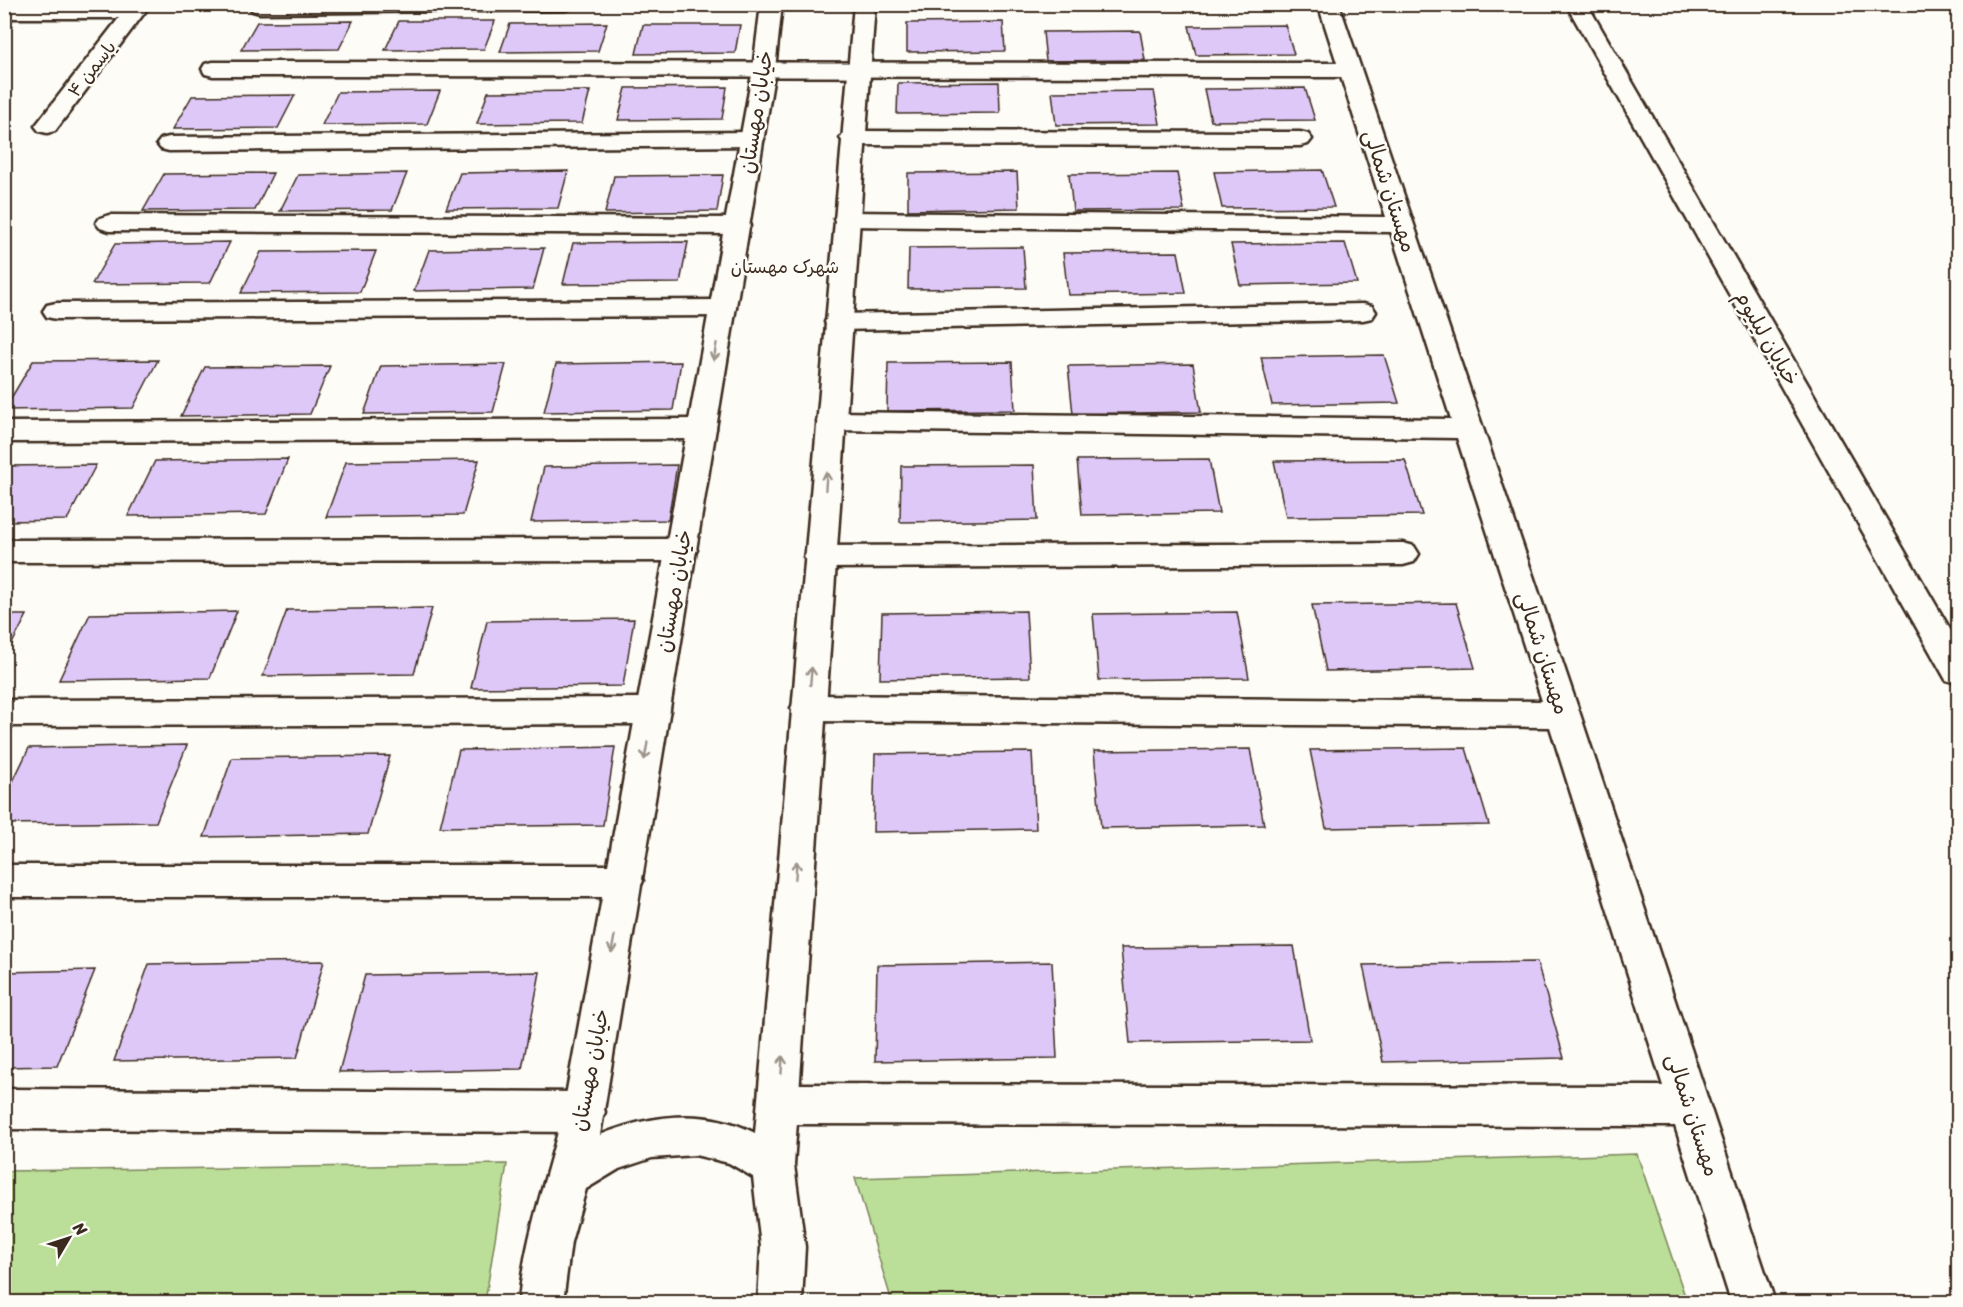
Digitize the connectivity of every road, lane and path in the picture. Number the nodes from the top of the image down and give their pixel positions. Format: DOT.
graph roads {
  1 [pos="565,4"];
  2 [pos="772,4"];
  3 [pos="865,4"];
  4 [pos="1328,4"];
  5 [pos="1576,4"];
  6 [pos="260,7"];
  7 [pos="138,8"];
  8 [pos="4,12"];
  9 [pos="213,69"];
  10 [pos="764,69"];
  11 [pos="858,70"];
  12 [pos="1350,70"];
  13 [pos="47,126"];
  14 [pos="852,138"];
  15 [pos="752,139"];
  16 [pos="1300,139"];
  17 [pos="169,144"];
  18 [pos="846,219"];
  19 [pos="110,223"];
  20 [pos="1401,225"];
  21 [pos="737,226"];
  22 [pos="723,308"];
  23 [pos="56,311"];
  24 [pos="1363,312"];
  25 [pos="838,322"];
  26 [pos="831,421"];
  27 [pos="702,429"];
  28 [pos="1469,429"];
  29 [pos="4,432"];
  30 [pos="681,550"];
  31 [pos="4,551"];
  32 [pos="1402,555"];
  33 [pos="820,557"];
  34 [pos="1959,671"];
  35 [pos="808,708"];
  36 [pos="653,711"];
  37 [pos="4,713"];
  38 [pos="1563,714"];
  39 [pos="4,881"];
  40 [pos="624,881"];
  41 [pos="779,1104"];
  42 [pos="1690,1106"];
  43 [pos="4,1109"];
  44 [pos="584,1112"];
  45 [pos="773,1165"];
  46 [pos="569,1176"];
  47 [pos="541,1302"];
  48 [pos="780,1302"];
  49 [pos="1753,1302"];
  1 -- 6 [label="street"];
  2 -- 10 [label="street, خیابان مهستان"];
  3 -- 11 [label="street"];
  4 -- 12 [label="street, مهستان شمالی"];
  5 -- 34 [label="street, خیابان لیلیوم"];
  7 -- 8 [label="street"];
  7 -- 13 [label="street, یاسمن ۴"];
  9 -- 10 [label="street"];
  10 -- 11 [label="street"];
  10 -- 15 [label="street, خیابان مهستان"];
  11 -- 12 [label="street"];
  11 -- 14 [label="street"];
  12 -- 20 [label="street, مهستان شمالی"];
  14 -- 16 [label="street"];
  14 -- 18 [label="street"];
  15 -- 17 [label="street"];
  15 -- 21 [label="street, خیابان مهستان"];
  18 -- 20 [label="street"];
  18 -- 25 [label="street"];
  19 -- 21 [label="street"];
  20 -- 28 [label="street, مهستان شمالی"];
  21 -- 22 [label="street, خیابان مهستان"];
  22 -- 23 [label="street"];
  22 -- 27 [label="street, خیابان مهستان, one-way"];
  24 -- 25 [label="street"];
  25 -- 26 [label="street"];
  26 -- 28 [label="street"];
  33 -- 26 [label="street, one-way"];
  27 -- 29 [label="street"];
  27 -- 30 [label="street, خیابان مهستان"];
  28 -- 38 [label="street, مهستان شمالی"];
  30 -- 31 [label="street"];
  30 -- 36 [label="street, خیابان مهستان"];
  32 -- 33 [label="street"];
  35 -- 33 [label="street, one-way"];
  35 -- 38 [label="street"];
  41 -- 35 [label="street, one-way"];
  36 -- 37 [label="street"];
  36 -- 40 [label="street, خیابان مهستان, one-way"];
  38 -- 42 [label="street, مهستان شمالی"];
  39 -- 40 [label="street"];
  40 -- 44 [label="street, خیابان مهستان, one-way"];
  41 -- 42 [label="street"];
  41 -- 45 [label="street"];
  42 -- 49 [label="street, مهستان شمالی"];
  43 -- 44 [label="street"];
  44 -- 46 [label="street, خیابان مهستان"];
  45 -- 46 [label="street"];
  45 -- 48 [label="street"];
  46 -- 47 [label="street, خیابان مهستان"];
}
